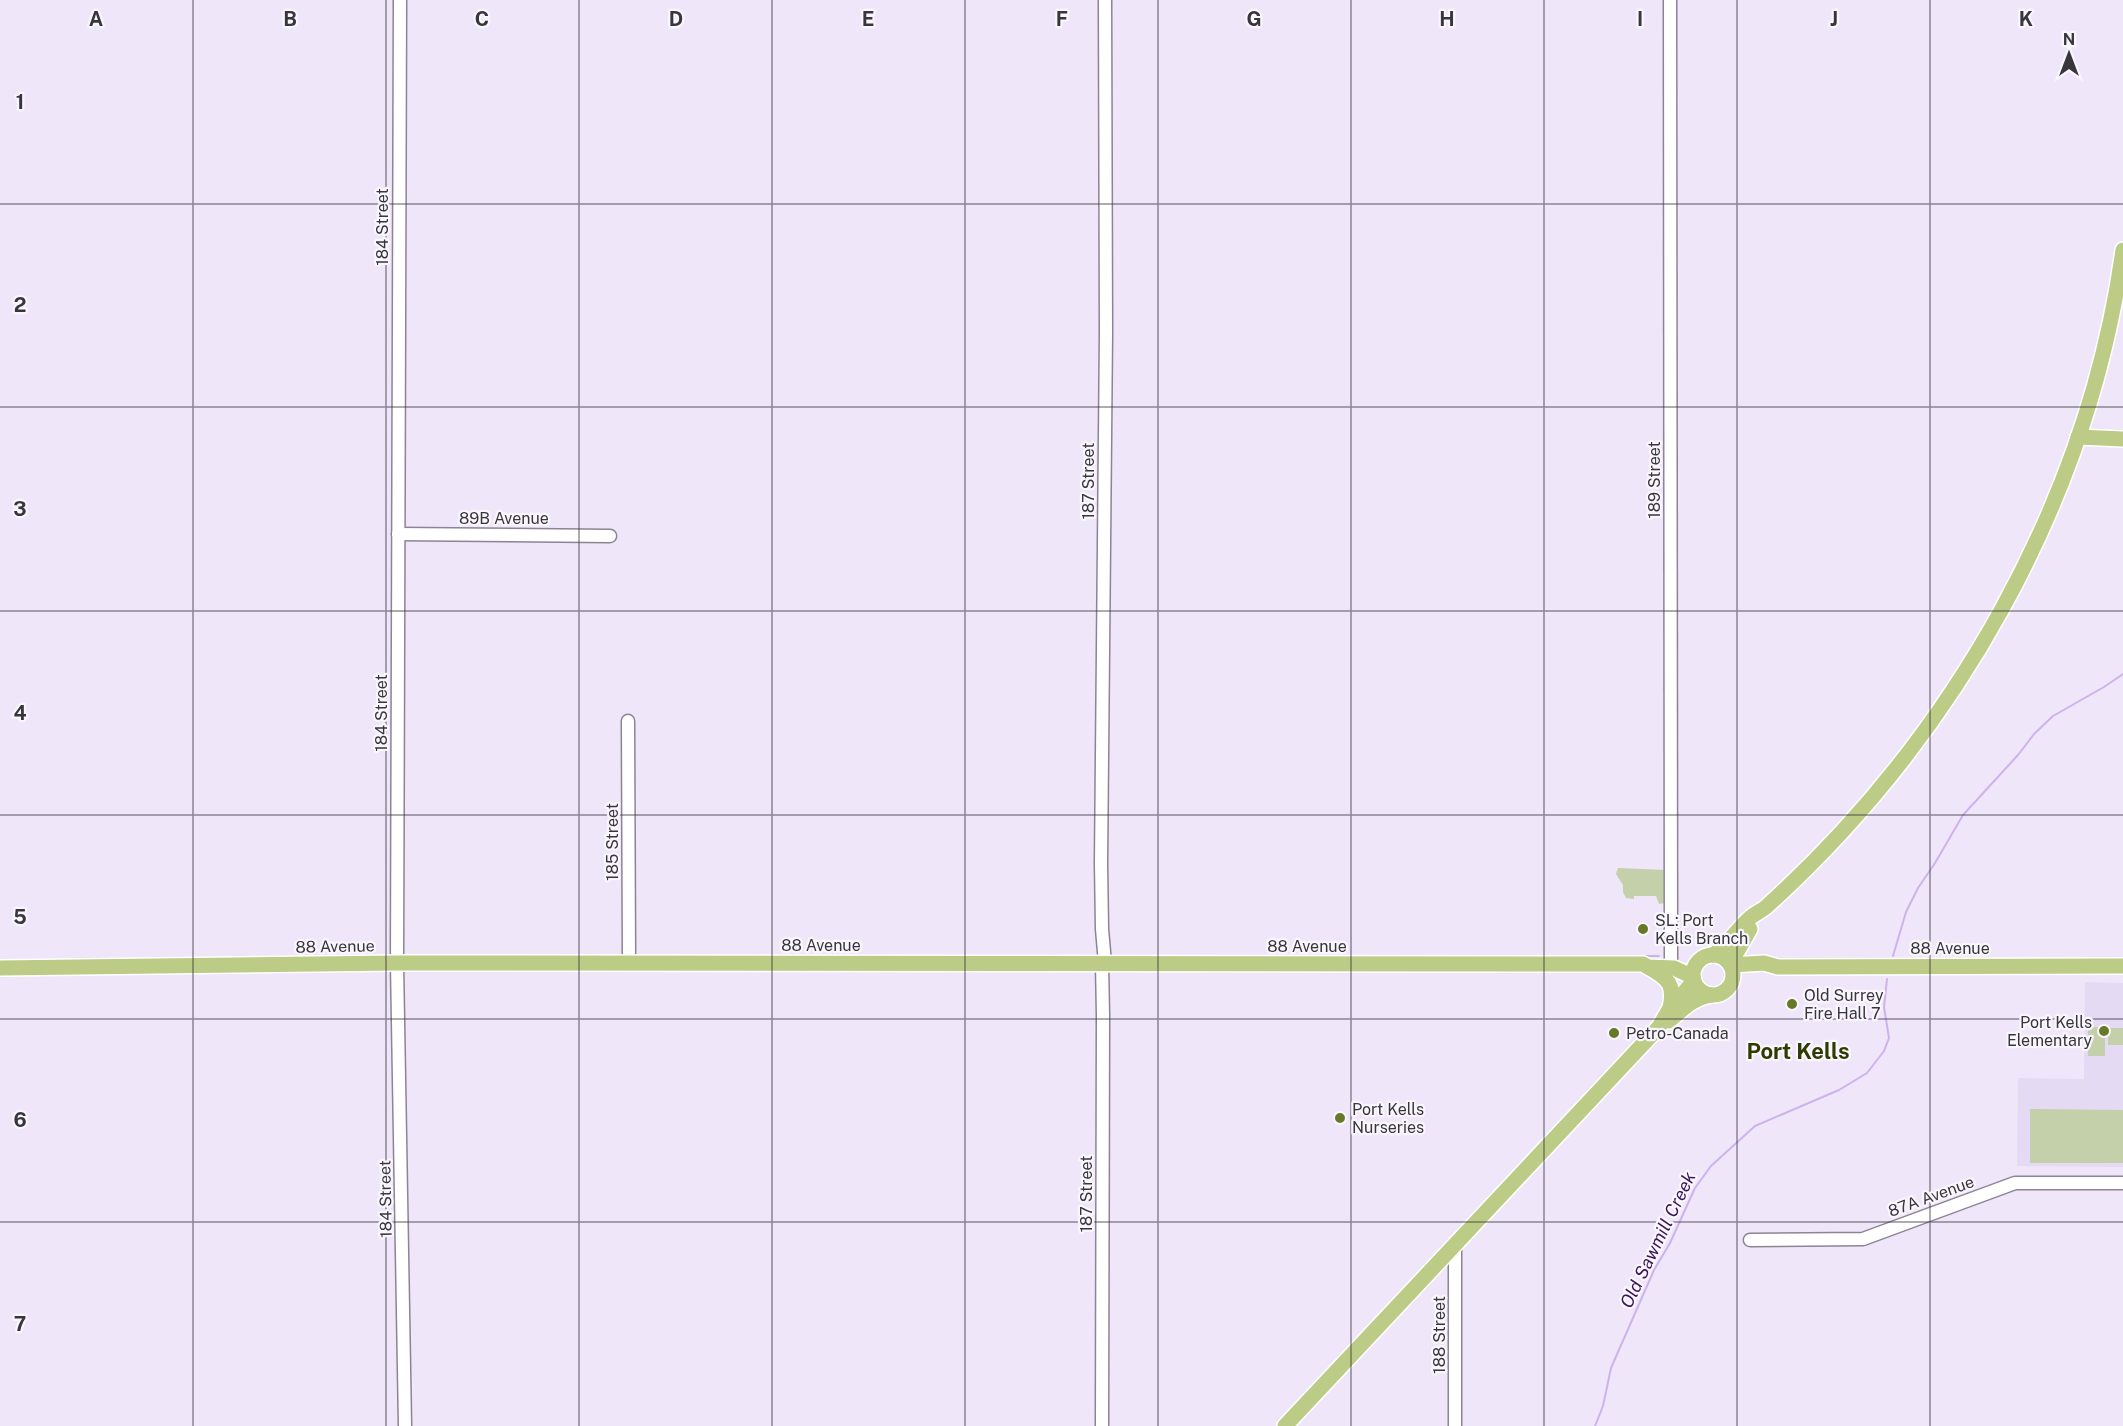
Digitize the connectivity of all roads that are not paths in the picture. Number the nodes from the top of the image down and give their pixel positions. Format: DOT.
graph roads {
  1 [pos="400,0"];
  2 [pos="1105,0"];
  3 [pos="1670,0"];
  4 [pos="2123,250"];
  5 [pos="2078,437"];
  6 [pos="2123,439"];
  7 [pos="398,534"];
  8 [pos="610,536"];
  9 [pos="628,721"];
  10 [pos="1764,909"];
  11 [pos="1744,936"];
  12 [pos="1707,957"];
  13 [pos="1671,960"];
  14 [pos="397,963"];
  15 [pos="629,963"];
  16 [pos="1103,963"];
  17 [pos="1730,964"];
  18 [pos="1771,965"];
  19 [pos="1646,966"];
  20 [pos="2123,966"];
  21 [pos="0,968"];
  22 [pos="1693,979"];
  23 [pos="1730,985"];
  24 [pos="1712,995"];
  25 [pos="1670,1008"];
  26 [pos="1659,1027"];
  27 [pos="2123,1183"];
  28 [pos="1750,1240"];
  29 [pos="1455,1244"];
  30 [pos="405,1426"];
  31 [pos="1102,1426"];
  32 [pos="1285,1426"];
  33 [pos="1455,1426"];
  1 -- 7 [label="street, 184 Street"];
  2 -- 16 [label="street, 187 Street"];
  3 -- 13 [label="street, 189 Street"];
  4 -- 5 [label="main road"];
  5 -- 6 [label="main road"];
  5 -- 10 [label="main road"];
  7 -- 8 [label="street, 89B Avenue"];
  7 -- 14 [label="street, 184 Street"];
  9 -- 15 [label="street, 185 Street"];
  10 -- 11 [label="main road"];
  10 -- 12 [label="main road"];
  11 -- 17 [label="main road"];
  11 -- 18 [label="main road"];
  12 -- 13 [label="main road, 88 Avenue"];
  12 -- 17 [label="main road"];
  12 -- 22 [label="main road"];
  13 -- 19 [label="main road, 88 Avenue"];
  14 -- 15 [label="main road, 88 Avenue"];
  14 -- 21 [label="main road, 88 Avenue"];
  14 -- 30 [label="street, 184 Street"];
  15 -- 16 [label="main road, 88 Avenue"];
  16 -- 19 [label="main road, 88 Avenue"];
  16 -- 31 [label="street, 187 Street"];
  17 -- 18 [label="main road, 88 Avenue"];
  17 -- 23 [label="main road"];
  18 -- 20 [label="main road, 88 Avenue"];
  18 -- 23 [label="main road, 88 Avenue"];
  19 -- 22 [label="main road, 88 Avenue"];
  19 -- 25 [label="main road"];
  22 -- 24 [label="main road"];
  22 -- 25 [label="main road"];
  23 -- 24 [label="main road"];
  24 -- 26 [label="main road"];
  25 -- 26 [label="main road"];
  26 -- 29 [label="main road"];
  27 -- 28 [label="street, 87A Avenue"];
  29 -- 32 [label="main road"];
  29 -- 33 [label="street, 188 Street"];
}
